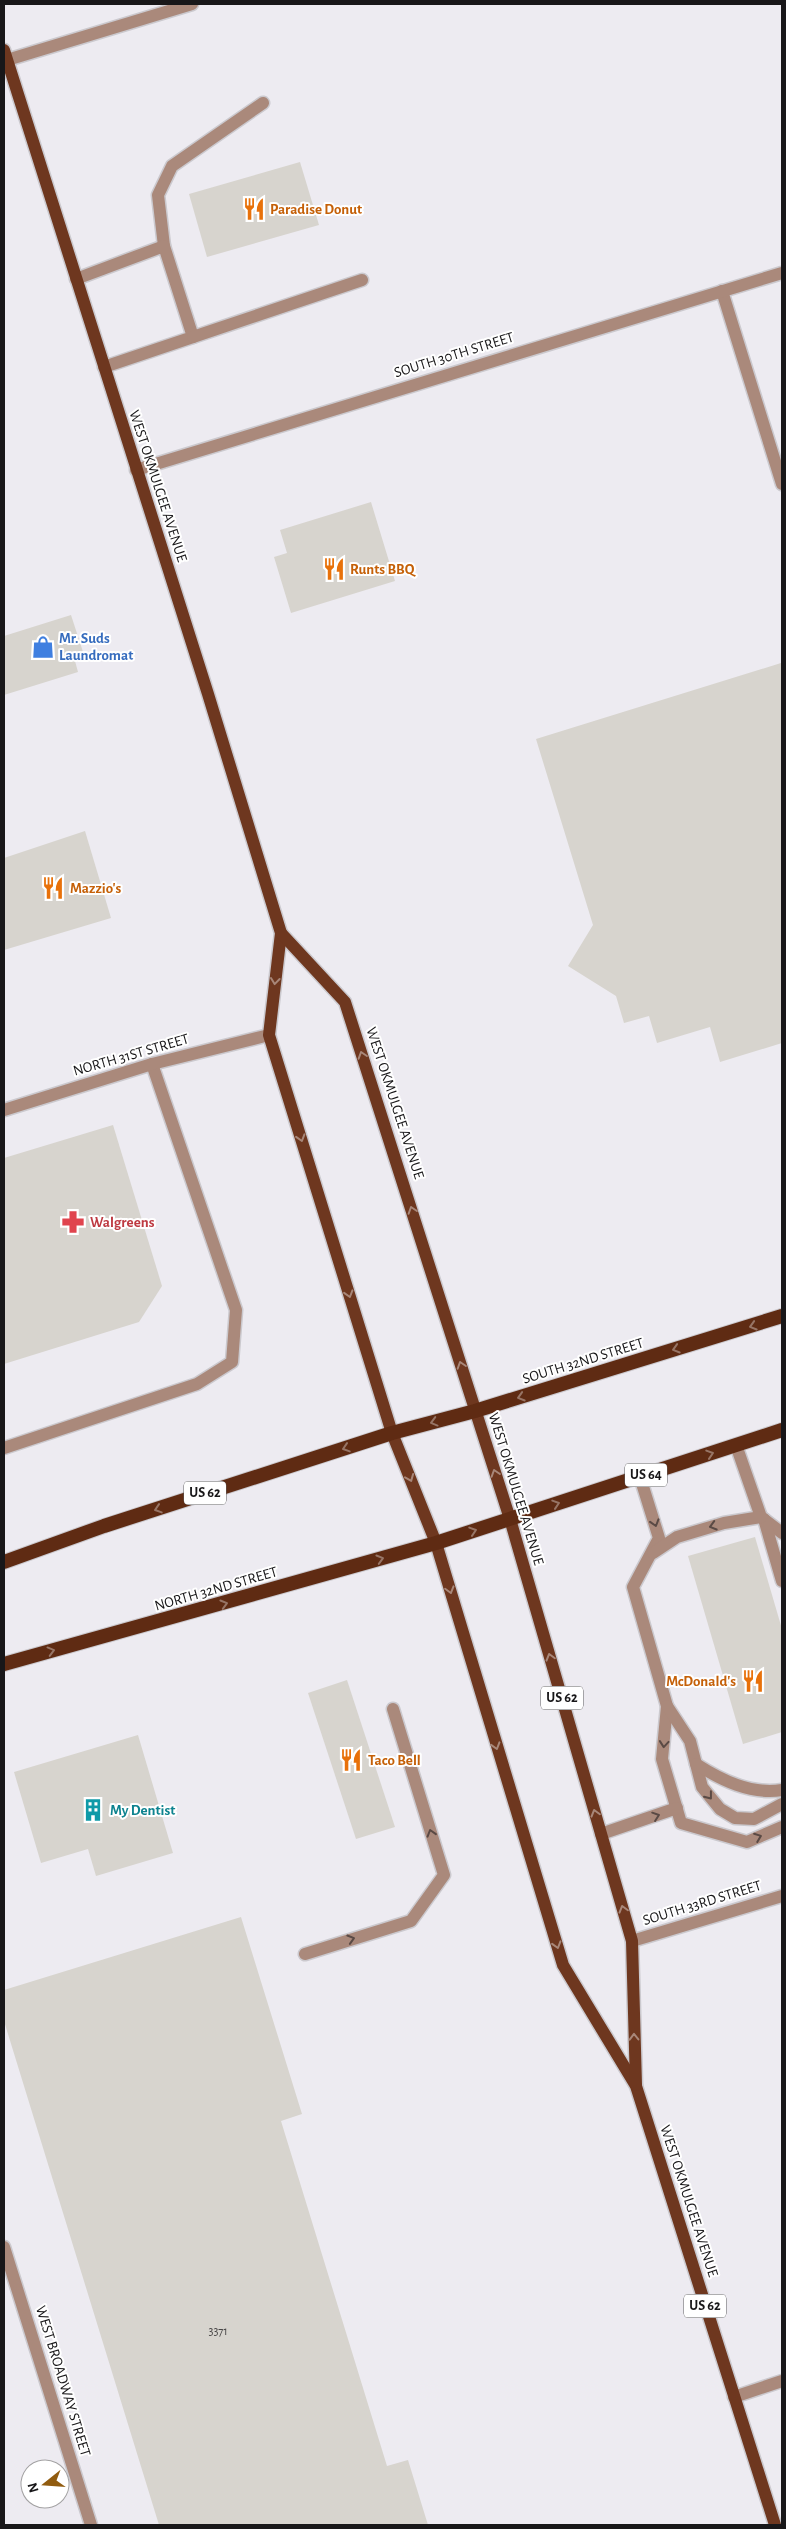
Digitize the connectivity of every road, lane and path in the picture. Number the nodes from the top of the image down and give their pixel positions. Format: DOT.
graph roads {
  1 [pos="192,4"];
  2 [pos="5,55"];
  3 [pos="263,103"];
  4 [pos="164,246"];
  5 [pos="782,273"];
  6 [pos="76,279"];
  7 [pos="362,280"];
  8 [pos="722,291"];
  9 [pos="193,337"];
  10 [pos="104,367"];
  11 [pos="136,470"];
  12 [pos="782,484"];
  13 [pos="281,933"];
  14 [pos="269,1035"];
  15 [pos="152,1064"];
  16 [pos="4,1110"];
  17 [pos="782,1316"];
  18 [pos="475,1411"];
  19 [pos="782,1430"];
  20 [pos="392,1433"];
  21 [pos="736,1445"];
  22 [pos="4,1448"];
  23 [pos="640,1476"];
  24 [pos="763,1518"];
  25 [pos="510,1519"];
  26 [pos="782,1533"];
  27 [pos="436,1543"];
  28 [pos="650,1555"];
  29 [pos="4,1562"];
  30 [pos="782,1581"];
  31 [pos="4,1664"];
  32 [pos="667,1706"];
  33 [pos="393,1710"];
  34 [pos="696,1764"];
  35 [pos="782,1790"];
  36 [pos="782,1804"];
  37 [pos="677,1808"];
  38 [pos="782,1827"];
  39 [pos="601,1834"];
  40 [pos="782,1896"];
  41 [pos="632,1942"];
  42 [pos="305,1954"];
  43 [pos="636,2086"];
  44 [pos="4,2247"];
  45 [pos="6,2261"];
  46 [pos="782,2381"];
  47 [pos="734,2397"];
  48 [pos="90,2525"];
  49 [pos="774,2525"];
  1 -- 2 [label="street"];
  2 -- 6 [label="main road, WEST OKMULGEE AVENUE"];
  3 -- 4 [label="street"];
  4 -- 6 [label="street"];
  4 -- 9 [label="street"];
  5 -- 8 [label="street, SOUTH 30TH STREET"];
  6 -- 10 [label="main road, WEST OKMULGEE AVENUE"];
  7 -- 9 [label="street"];
  8 -- 11 [label="street, SOUTH 30TH STREET"];
  8 -- 12 [label="street"];
  9 -- 10 [label="street"];
  10 -- 11 [label="main road, WEST OKMULGEE AVENUE"];
  11 -- 13 [label="main road, WEST OKMULGEE AVENUE"];
  13 -- 14 [label="main road, WEST OKMULGEE AVENUE, one-way"];
  18 -- 13 [label="main road, WEST OKMULGEE AVENUE, one-way"];
  14 -- 15 [label="street, NORTH 31ST STREET"];
  14 -- 20 [label="main road, WEST OKMULGEE AVENUE, one-way"];
  15 -- 16 [label="street, NORTH 31ST STREET"];
  15 -- 22 [label="street"];
  17 -- 18 [label="highway, SOUTH 32ND STREET, one-way"];
  18 -- 20 [label="highway, SOUTH 32ND STREET / US 62, one-way"];
  25 -- 18 [label="main road, WEST OKMULGEE AVENUE / US 62, one-way"];
  19 -- 21 [label="highway, US 64"];
  20 -- 27 [label="main road, WEST OKMULGEE AVENUE, one-way"];
  20 -- 29 [label="highway, US 62, one-way"];
  23 -- 21 [label="highway, US 64, one-way"];
  21 -- 24 [label="street"];
  25 -- 23 [label="highway, US 64, one-way"];
  23 -- 28 [label="street, one-way"];
  24 -- 26 [label="street"];
  24 -- 28 [label="street, one-way"];
  24 -- 30 [label="street"];
  27 -- 25 [label="highway, US 64, one-way"];
  39 -- 25 [label="main road, WEST OKMULGEE AVENUE / US 62, one-way"];
  31 -- 27 [label="highway, NORTH 32ND STREET, one-way"];
  27 -- 43 [label="main road, WEST OKMULGEE AVENUE / US 62, one-way"];
  28 -- 32 [label="street"];
  32 -- 34 [label="street"];
  32 -- 37 [label="street, one-way"];
  42 -- 33 [label="street, one-way"];
  34 -- 35 [label="street"];
  34 -- 36 [label="street, one-way"];
  37 -- 38 [label="street, one-way"];
  39 -- 37 [label="street, one-way"];
  41 -- 39 [label="main road, WEST OKMULGEE AVENUE / US 62, one-way"];
  40 -- 41 [label="street, SOUTH 33RD STREET"];
  43 -- 41 [label="main road, WEST OKMULGEE AVENUE / US 62, one-way"];
  43 -- 47 [label="main road, WEST OKMULGEE AVENUE / US 62"];
  44 -- 45 [label="street, WEST BROADWAY STREET"];
  45 -- 48 [label="street, WEST BROADWAY STREET"];
  46 -- 47 [label="street"];
  47 -- 49 [label="main road, WEST OKMULGEE AVENUE / US 62"];
}
